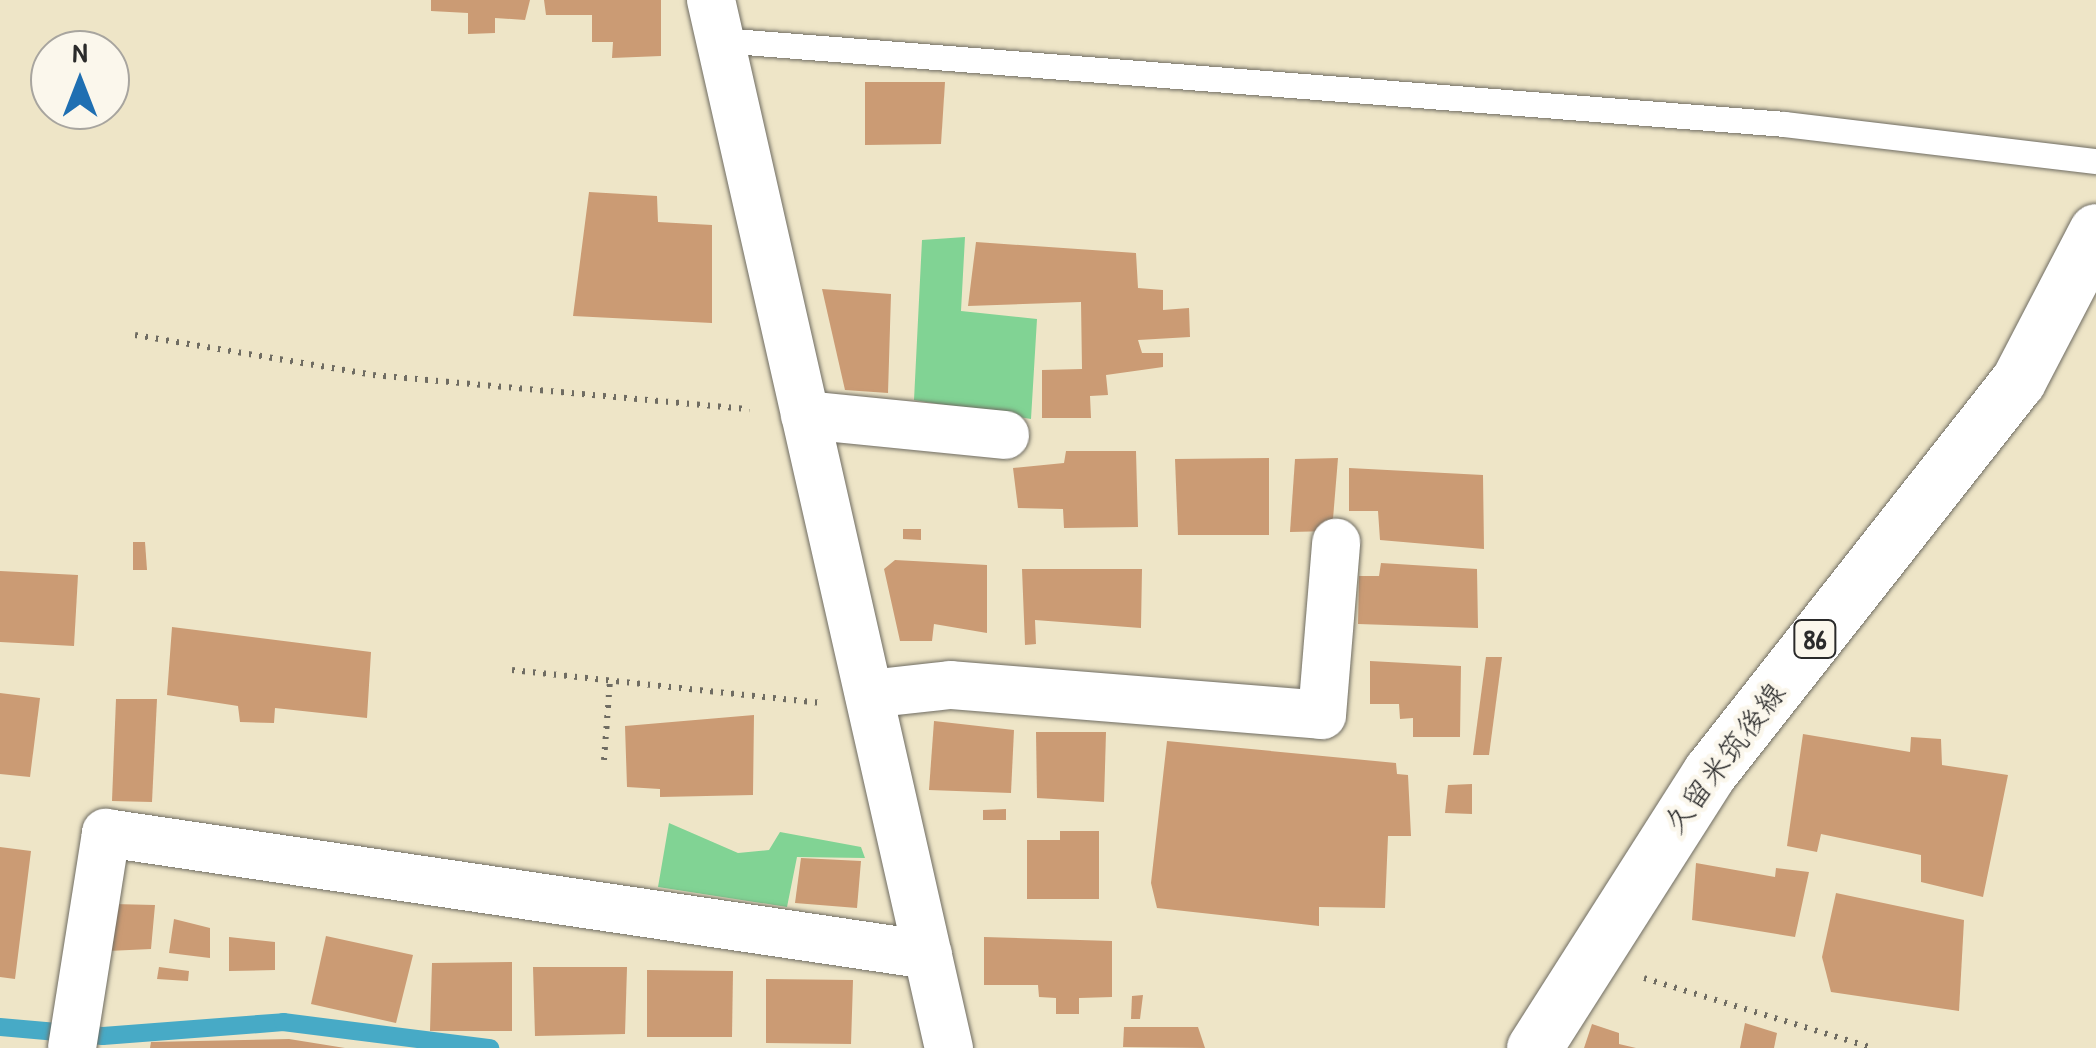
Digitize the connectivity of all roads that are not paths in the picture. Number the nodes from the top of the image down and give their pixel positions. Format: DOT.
graph roads {
  1 [pos="716,20"];
  2 [pos="2096,161"];
  3 [pos="2096,231"];
  4 [pos="805,415"];
  5 [pos="1005,434"];
  6 [pos="1336,543"];
  7 [pos="871,702"];
  8 [pos="928,955"];
  9 [pos="72,1048"];
  10 [pos="949,1048"];
  11 [pos="1534,1048"];
  1 -- 2 [label="lane"];
  1 -- 4 [label="street"];
  3 -- 11 [label="main road, 久留米筑後線 / 86"];
  4 -- 5 [label="street"];
  4 -- 7 [label="street"];
  6 -- 7 [label="street"];
  7 -- 8 [label="street"];
  8 -- 9 [label="street"];
  8 -- 10 [label="street"];
}
